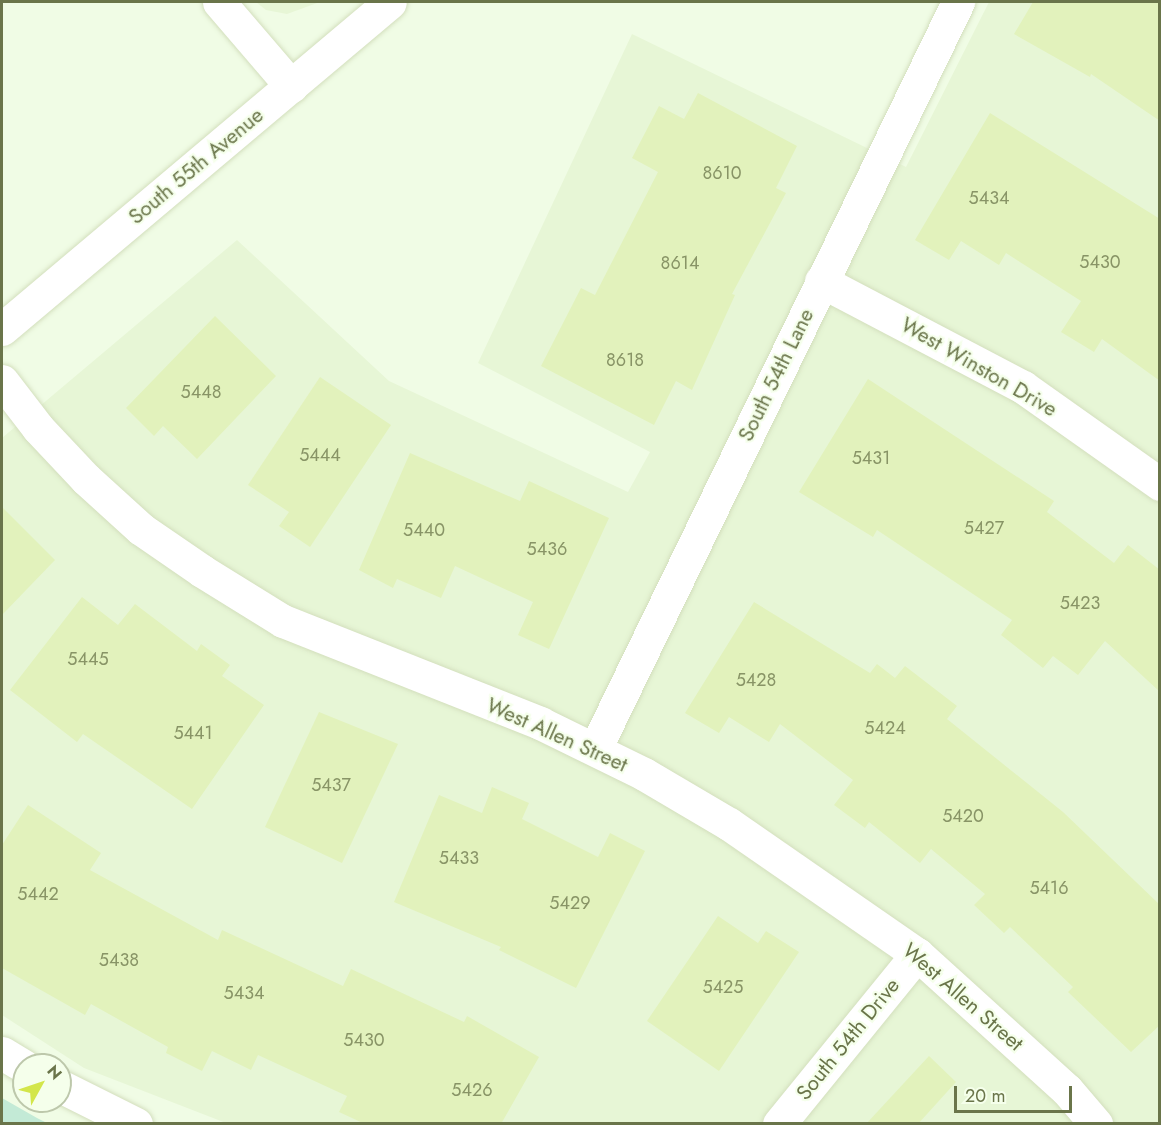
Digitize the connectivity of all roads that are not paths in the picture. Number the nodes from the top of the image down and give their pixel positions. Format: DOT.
graph roads {
  1 [pos="219,2"];
  2 [pos="390,2"];
  3 [pos="958,2"];
  4 [pos="291,86"];
  5 [pos="821,281"];
  6 [pos="2,329"];
  7 [pos="2,381"];
  8 [pos="1160,484"];
  9 [pos="595,749"];
  10 [pos="917,954"];
  11 [pos="72,1092"];
  12 [pos="136,1124"];
  13 [pos="779,1124"];
  14 [pos="1096,1124"];
  1 -- 4 [label="street"];
  2 -- 4 [label="street, South 55th Avenue"];
  3 -- 5 [label="street, South 54th Lane"];
  4 -- 6 [label="street, South 55th Avenue"];
  5 -- 8 [label="street, West Winston Drive"];
  5 -- 9 [label="street, South 54th Lane"];
  7 -- 9 [label="street, West Allen Street"];
  9 -- 10 [label="street, West Allen Street"];
  10 -- 13 [label="street, South 54th Drive"];
  10 -- 14 [label="street, West Allen Street"];
  11 -- 12 [label="street"];
}
